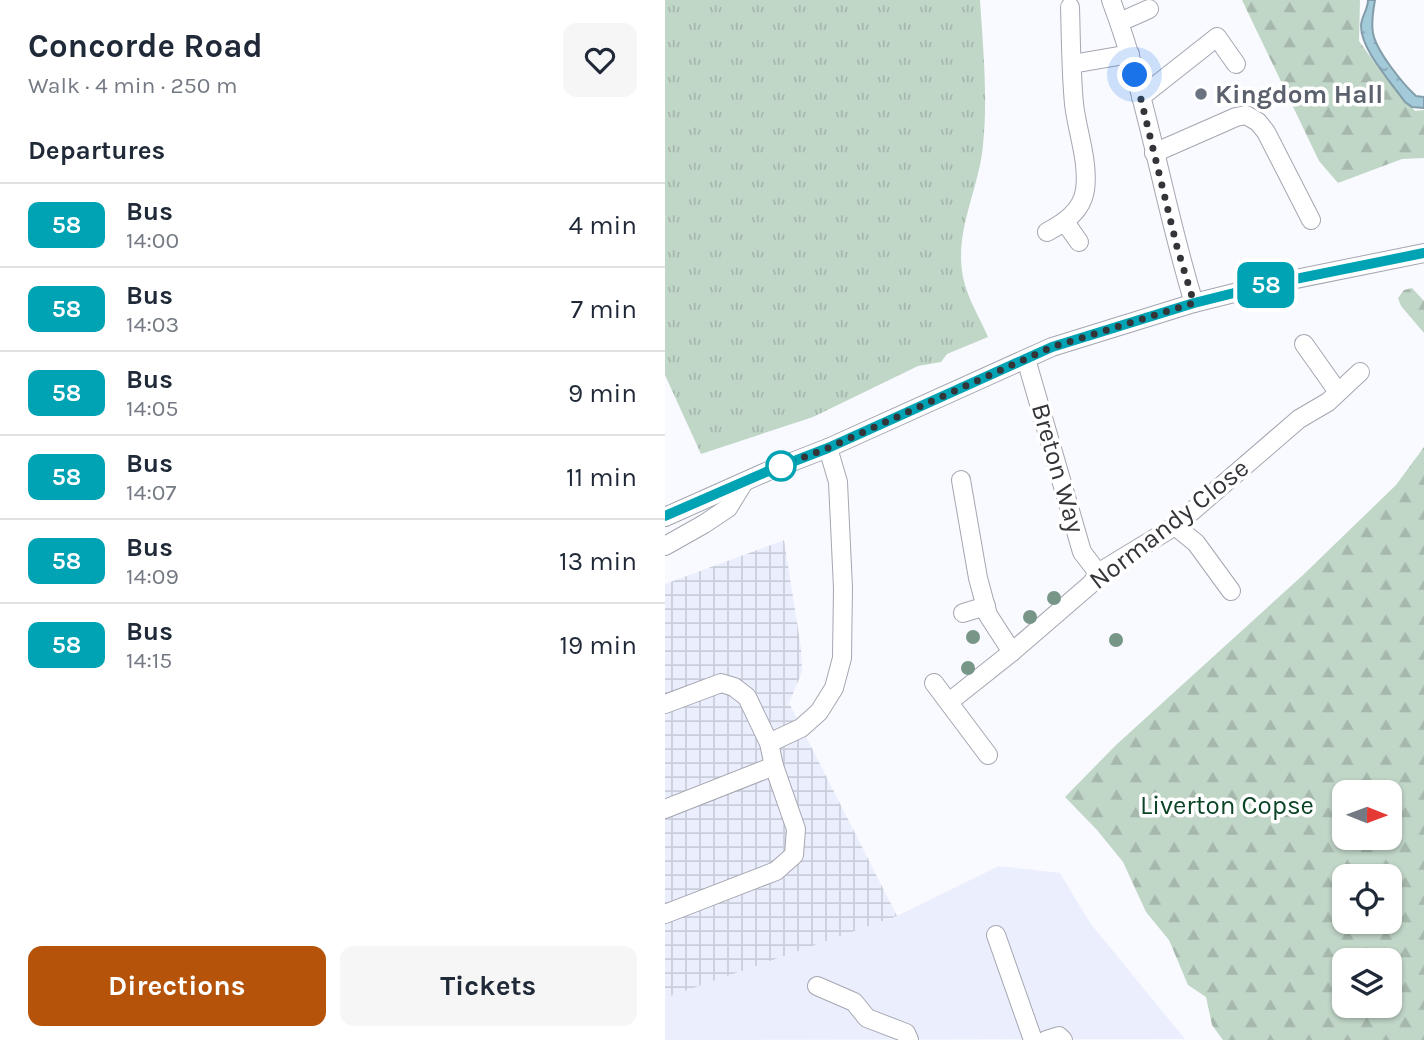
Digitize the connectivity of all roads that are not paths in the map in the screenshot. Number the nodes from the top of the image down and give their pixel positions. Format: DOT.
graph roads {
  1 [pos="1111,0"];
  2 [pos="1070,8"];
  3 [pos="1149,9"];
  4 [pos="1120,22"];
  5 [pos="1130,54"];
  6 [pos="1072,64"];
  7 [pos="1236,64"];
  8 [pos="1141,97"];
  9 [pos="1154,153"];
  10 [pos="1311,220"];
  11 [pos="1065,222"];
  12 [pos="1047,232"];
  13 [pos="1079,242"];
  14 [pos="1424,253"];
  15 [pos="1194,303"];
  16 [pos="1304,344"];
  17 [pos="1026,359"];
  18 [pos="1360,372"];
  19 [pos="1338,392"];
  20 [pos="828,448"];
  21 [pos="961,480"];
  22 [pos="744,482"];
  23 [pos="665,517"];
  24 [pos="1175,526"];
  25 [pos="665,545"];
  26 [pos="1098,573"];
  27 [pos="1231,591"];
  28 [pos="986,606"];
  29 [pos="963,613"];
  30 [pos="1012,652"];
  31 [pos="934,682"];
  32 [pos="949,702"];
  33 [pos="665,705"];
  34 [pos="769,743"];
  35 [pos="988,755"];
  36 [pos="774,766"];
  37 [pos="665,809"];
  38 [pos="665,914"];
  39 [pos="996,935"];
  40 [pos="817,986"];
  41 [pos="909,1040"];
  42 [pos="1033,1040"];
  43 [pos="1046,1040"];
  44 [pos="1063,1040"];
  1 -- 4 [label="street"];
  2 -- 6 [label="street"];
  3 -- 4 [label="street"];
  4 -- 5 [label="street"];
  5 -- 6 [label="street"];
  5 -- 8 [label="street"];
  6 -- 11 [label="street"];
  7 -- 8 [label="street"];
  8 -- 9 [label="street"];
  9 -- 10 [label="street"];
  9 -- 15 [label="street"];
  11 -- 12 [label="street"];
  11 -- 13 [label="street"];
  14 -- 15 [label="street"];
  15 -- 17 [label="street"];
  16 -- 19 [label="street"];
  17 -- 20 [label="street"];
  17 -- 26 [label="street, Breton Way"];
  18 -- 19 [label="street, Normandy Close"];
  19 -- 24 [label="street, Normandy Close"];
  20 -- 22 [label="street"];
  20 -- 34 [label="street"];
  21 -- 28 [label="street"];
  22 -- 23 [label="street"];
  22 -- 25 [label="street"];
  24 -- 26 [label="street, Normandy Close"];
  24 -- 27 [label="street"];
  26 -- 30 [label="street, Normandy Close"];
  28 -- 29 [label="street"];
  28 -- 30 [label="street"];
  30 -- 32 [label="street, Normandy Close"];
  31 -- 32 [label="street"];
  32 -- 35 [label="street"];
  33 -- 34 [label="street"];
  34 -- 36 [label="street"];
  36 -- 37 [label="street"];
  36 -- 38 [label="street"];
  39 -- 42 [label="street"];
  40 -- 41 [label="street"];
  43 -- 44 [label="street"];
}
